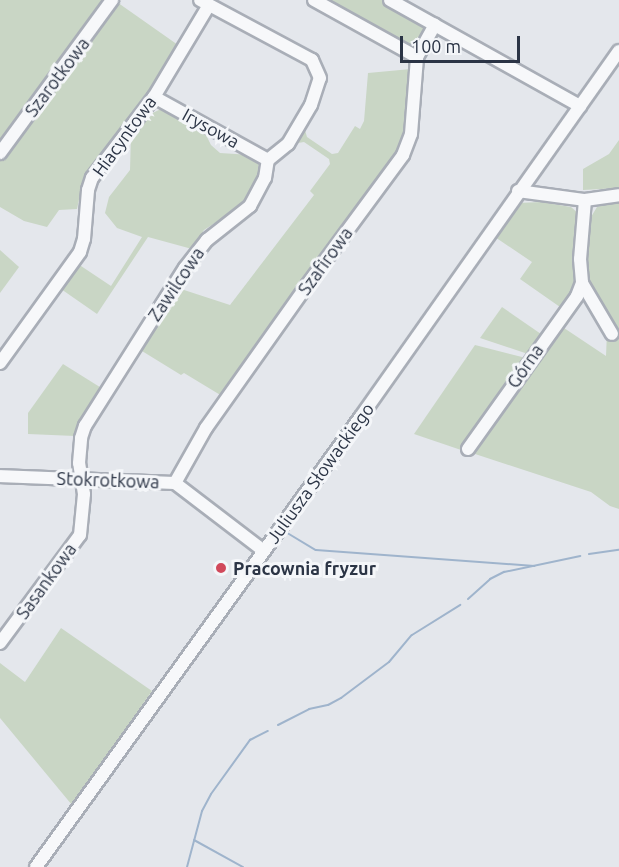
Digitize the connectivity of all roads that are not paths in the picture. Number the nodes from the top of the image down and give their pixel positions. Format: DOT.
graph roads {
  1 [pos="112,0"];
  2 [pos="314,0"];
  3 [pos="390,0"];
  4 [pos="205,3"];
  5 [pos="435,25"];
  6 [pos="619,51"];
  7 [pos="417,57"];
  8 [pos="154,97"];
  9 [pos="580,106"];
  10 [pos="0,153"];
  11 [pos="268,160"];
  12 [pos="518,191"];
  13 [pos="619,195"];
  14 [pos="585,200"];
  15 [pos="582,283"];
  16 [pos="612,334"];
  17 [pos="0,363"];
  18 [pos="468,449"];
  19 [pos="0,476"];
  20 [pos="82,479"];
  21 [pos="174,483"];
  22 [pos="264,551"];
  23 [pos="0,643"];
  24 [pos="36,867"];
  1 -- 10 [label="street, Szarotkowa"];
  2 -- 7 [label="street"];
  3 -- 5 [label="street"];
  4 -- 8 [label="street, Hiacyntowa"];
  4 -- 11 [label="street"];
  5 -- 7 [label="street, Szafirowa"];
  5 -- 9 [label="street"];
  6 -- 9 [label="street, Juliusza Słowackiego"];
  7 -- 21 [label="street, Szafirowa"];
  8 -- 11 [label="street, Irysowa"];
  8 -- 17 [label="street, Hiacyntowa"];
  9 -- 12 [label="street, Juliusza Słowackiego"];
  11 -- 20 [label="street, Zawilcowa"];
  12 -- 14 [label="street"];
  12 -- 22 [label="street, Juliusza Słowackiego"];
  13 -- 14 [label="street"];
  14 -- 15 [label="street"];
  15 -- 16 [label="street"];
  15 -- 18 [label="street, Górna"];
  19 -- 20 [label="street, Stokrotkowa"];
  20 -- 21 [label="street, Stokrotkowa"];
  20 -- 23 [label="street, Sasankowa"];
  21 -- 22 [label="street, Stokrotkowa"];
  22 -- 24 [label="street, Juliusza Słowackiego"];
}
